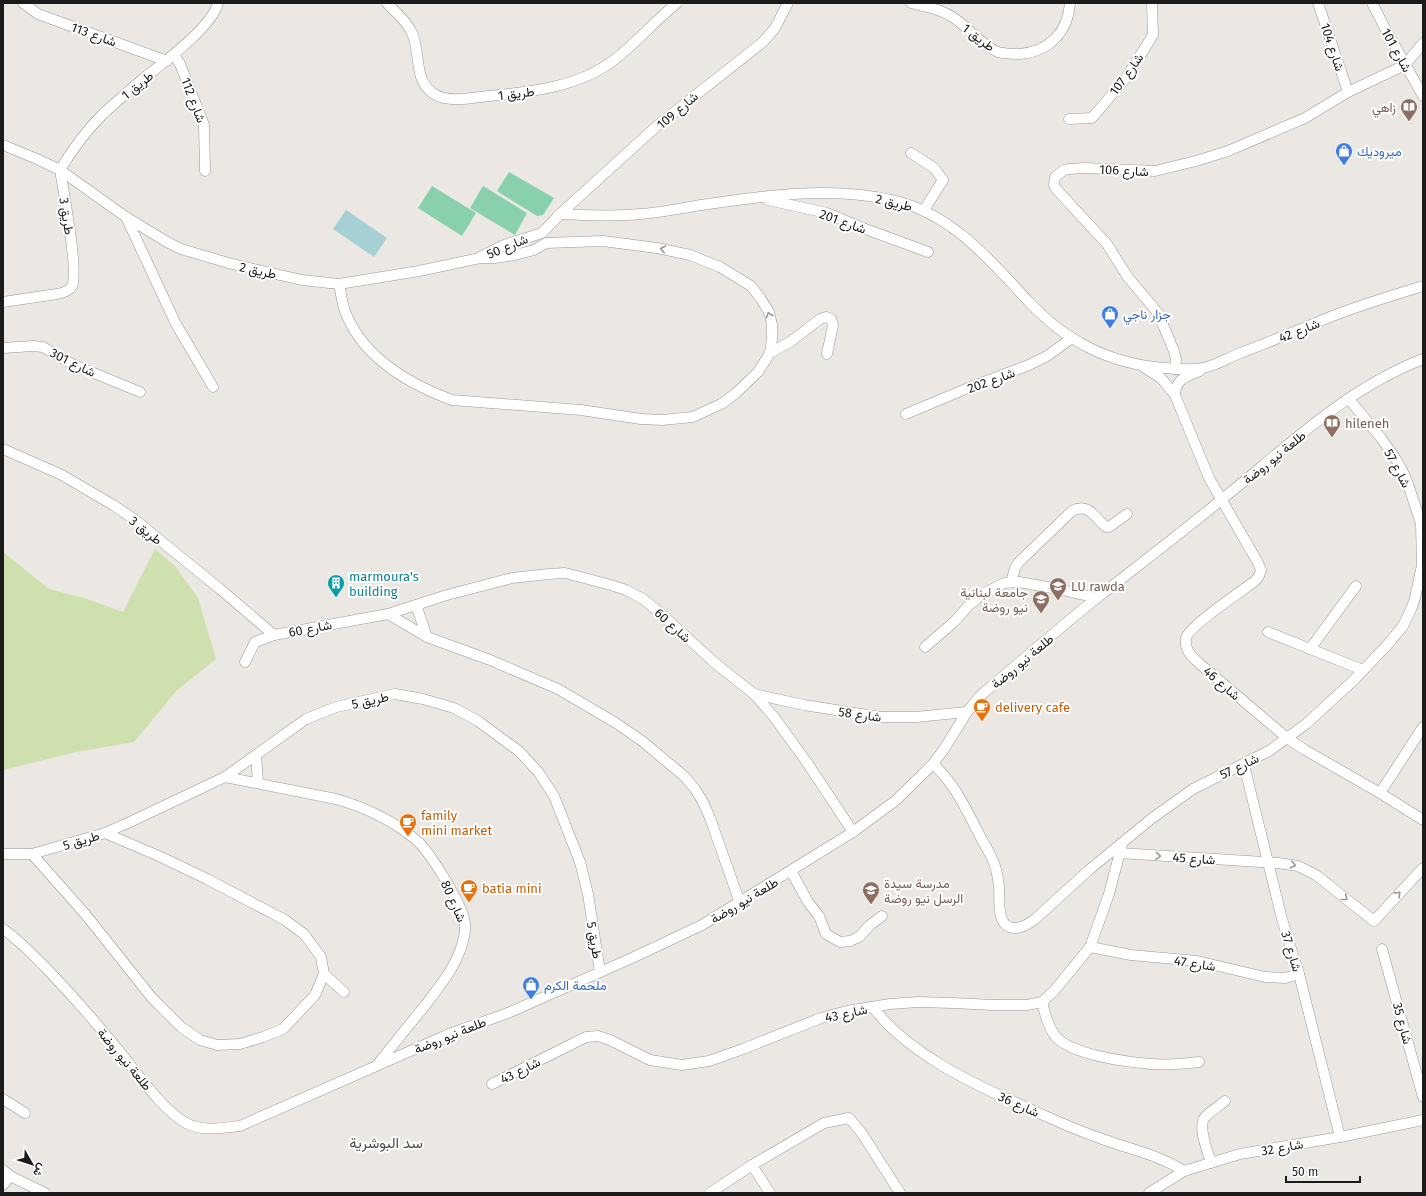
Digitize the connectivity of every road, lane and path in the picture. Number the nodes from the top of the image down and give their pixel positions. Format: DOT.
graph roads {
  1 [pos="23,3"];
  2 [pos="218,3"];
  3 [pos="387,3"];
  4 [pos="677,3"];
  5 [pos="788,3"];
  6 [pos="911,3"];
  7 [pos="1070,3"];
  8 [pos="1152,3"];
  9 [pos="1318,3"];
  10 [pos="1372,3"];
  11 [pos="1423,43"];
  12 [pos="170,58"];
  13 [pos="1405,65"];
  14 [pos="1348,92"];
  15 [pos="1423,96"];
  16 [pos="1069,120"];
  17 [pos="3,145"];
  18 [pos="911,153"];
  19 [pos="60,170"];
  20 [pos="204,171"];
  21 [pos="756,198"];
  22 [pos="924,210"];
  23 [pos="560,214"];
  24 [pos="126,217"];
  25 [pos="544,238"];
  26 [pos="928,252"];
  27 [pos="480,258"];
  28 [pos="340,284"];
  29 [pos="1423,286"];
  30 [pos="3,302"];
  31 [pos="1072,338"];
  32 [pos="3,348"];
  33 [pos="770,353"];
  34 [pos="827,354"];
  35 [pos="1423,359"];
  36 [pos="1142,366"];
  37 [pos="1208,367"];
  38 [pos="1175,369"];
  39 [pos="213,387"];
  40 [pos="140,392"];
  41 [pos="1175,395"];
  42 [pos="1349,399"];
  43 [pos="906,414"];
  44 [pos="3,448"];
  45 [pos="1221,500"];
  46 [pos="1126,514"];
  47 [pos="1422,523"];
  48 [pos="1012,582"];
  49 [pos="1356,586"];
  50 [pos="1419,596"];
  51 [pos="1097,598"];
  52 [pos="416,605"];
  53 [pos="388,614"];
  54 [pos="1268,632"];
  55 [pos="274,636"];
  56 [pos="427,637"];
  57 [pos="925,647"];
  58 [pos="1310,649"];
  59 [pos="245,662"];
  60 [pos="1363,670"];
  61 [pos="754,694"];
  62 [pos="967,712"];
  63 [pos="1423,727"];
  64 [pos="1288,738"];
  65 [pos="256,755"];
  66 [pos="933,764"];
  67 [pos="1244,764"];
  68 [pos="225,777"];
  69 [pos="258,783"];
  70 [pos="1380,793"];
  71 [pos="1423,820"];
  72 [pos="853,832"];
  73 [pos="105,833"];
  74 [pos="1120,849"];
  75 [pos="3,854"];
  76 [pos="32,854"];
  77 [pos="1268,862"];
  78 [pos="1423,868"];
  79 [pos="791,871"];
  80 [pos="740,902"];
  81 [pos="882,916"];
  82 [pos="3,929"];
  83 [pos="1090,947"];
  84 [pos="1382,949"];
  85 [pos="600,972"];
  86 [pos="324,974"];
  87 [pos="1299,974"];
  88 [pos="344,992"];
  89 [pos="1042,1002"];
  90 [pos="873,1007"];
  91 [pos="1199,1062"];
  92 [pos="377,1066"];
  93 [pos="492,1084"];
  94 [pos="1423,1097"];
  95 [pos="3,1099"];
  96 [pos="1225,1101"];
  97 [pos="25,1113"];
  98 [pos="1423,1120"];
  99 [pos="1340,1136"];
  100 [pos="1211,1163"];
  101 [pos="752,1166"];
  102 [pos="1184,1170"];
  103 [pos="6,1173"];
  104 [pos="1162,1184"];
  105 [pos="3,1185"];
  106 [pos="45,1193"];
  107 [pos="710,1193"];
  108 [pos="770,1193"];
  109 [pos="900,1193"];
  110 [pos="1149,1193"];
  111 [pos="1168,1193"];
  1 -- 12 [label="street, شارع 113"];
  2 -- 12 [label="street, طريق 1"];
  3 -- 4 [label="street, طريق 1"];
  5 -- 23 [label="street, شارع 109"];
  6 -- 7 [label="street, طريق 1"];
  8 -- 16 [label="street, شارع 107"];
  9 -- 14 [label="street, شارع 104"];
  10 -- 13 [label="street, شارع 101"];
  11 -- 13 [label="street"];
  12 -- 19 [label="street, طريق 1"];
  12 -- 20 [label="street, شارع 112"];
  13 -- 14 [label="street, شارع 106"];
  13 -- 15 [label="street, شارع 101"];
  14 -- 38 [label="street, شارع 106"];
  17 -- 19 [label="street, طريق 2"];
  18 -- 22 [label="street"];
  19 -- 24 [label="street, طريق 2"];
  19 -- 30 [label="street, طريق 3"];
  21 -- 22 [label="street, طريق 2"];
  21 -- 23 [label="street, طريق 2"];
  21 -- 26 [label="street, شارع 201"];
  22 -- 31 [label="street, طريق 2"];
  23 -- 25 [label="street, شارع 50"];
  24 -- 28 [label="street, طريق 2"];
  24 -- 39 [label="street"];
  25 -- 27 [label="street, شارع 50"];
  25 -- 27 [label="street, شارع 50"];
  33 -- 25 [label="street, one-way"];
  27 -- 28 [label="street, طريق 2"];
  28 -- 33 [label="street"];
  29 -- 37 [label="street, شارع 42"];
  31 -- 36 [label="street, طريق 2"];
  31 -- 43 [label="street, شارع 202"];
  32 -- 40 [label="street, شارع 301"];
  33 -- 34 [label="street"];
  35 -- 42 [label="street, طلعة نيو روضة"];
  36 -- 38 [label="street, طريق 2"];
  36 -- 41 [label="street"];
  37 -- 38 [label="street, شارع 42"];
  37 -- 41 [label="street"];
  41 -- 45 [label="street"];
  42 -- 45 [label="street, طلعة نيو روضة"];
  42 -- 47 [label="street, شارع 57"];
  44 -- 55 [label="street, طريق 3"];
  45 -- 51 [label="street, طلعة نيو روضة"];
  45 -- 64 [label="street, شارع 46"];
  46 -- 48 [label="street"];
  47 -- 50 [label="street, شارع 57"];
  48 -- 51 [label="street"];
  48 -- 57 [label="street"];
  49 -- 58 [label="street"];
  50 -- 60 [label="street, شارع 57"];
  51 -- 62 [label="street, طلعة نيو روضة"];
  52 -- 53 [label="street, شارع 60"];
  52 -- 56 [label="street"];
  52 -- 61 [label="street, شارع 60"];
  53 -- 55 [label="street, شارع 60"];
  53 -- 56 [label="street"];
  54 -- 58 [label="street"];
  55 -- 59 [label="street, شارع 60"];
  56 -- 80 [label="street"];
  58 -- 60 [label="street"];
  60 -- 64 [label="street, شارع 57"];
  61 -- 62 [label="street, شارع 58"];
  61 -- 72 [label="street, شارع 60"];
  62 -- 66 [label="street, طلعة نيو روضة"];
  63 -- 70 [label="street"];
  64 -- 67 [label="street, شارع 57"];
  64 -- 70 [label="street, شارع 46"];
  65 -- 68 [label="street, طريق 5"];
  65 -- 69 [label="street"];
  65 -- 85 [label="street, طريق 5"];
  66 -- 72 [label="street, طلعة نيو روضة"];
  66 -- 74 [label="street, شارع 57"];
  67 -- 74 [label="street, شارع 57"];
  67 -- 77 [label="street, شارع 37"];
  68 -- 69 [label="street, شارع 80"];
  68 -- 73 [label="street, طريق 5"];
  69 -- 92 [label="street, شارع 80"];
  70 -- 71 [label="street, شارع 46"];
  72 -- 79 [label="street, طلعة نيو روضة"];
  73 -- 76 [label="street, طريق 5"];
  73 -- 86 [label="street"];
  74 -- 77 [label="street, شارع 45, one-way"];
  74 -- 83 [label="street"];
  75 -- 76 [label="street, طريق 5"];
  76 -- 86 [label="street"];
  77 -- 78 [label="street, شارع 45, one-way"];
  77 -- 87 [label="street, شارع 37"];
  79 -- 80 [label="street, طلعة نيو روضة"];
  79 -- 81 [label="street"];
  80 -- 85 [label="street, طلعة نيو روضة"];
  82 -- 92 [label="street, طلعة نيو روضة"];
  83 -- 87 [label="street, شارع 47"];
  83 -- 89 [label="street"];
  84 -- 94 [label="street, شارع 35"];
  85 -- 92 [label="street, طلعة نيو روضة"];
  86 -- 88 [label="street"];
  87 -- 99 [label="street, شارع 37"];
  89 -- 90 [label="street, شارع 43"];
  89 -- 91 [label="street"];
  90 -- 93 [label="street, شارع 43"];
  90 -- 102 [label="street, شارع 36"];
  95 -- 97 [label="street"];
  96 -- 100 [label="street"];
  98 -- 99 [label="street, شارع 32"];
  99 -- 100 [label="street, شارع 32"];
  100 -- 102 [label="street, شارع 32"];
  101 -- 107 [label="street"];
  101 -- 108 [label="street"];
  101 -- 109 [label="street"];
  102 -- 104 [label="street, شارع 32"];
  103 -- 105 [label="street"];
  103 -- 106 [label="street"];
  104 -- 110 [label="street, شارع 32"];
  104 -- 111 [label="street"];
}
